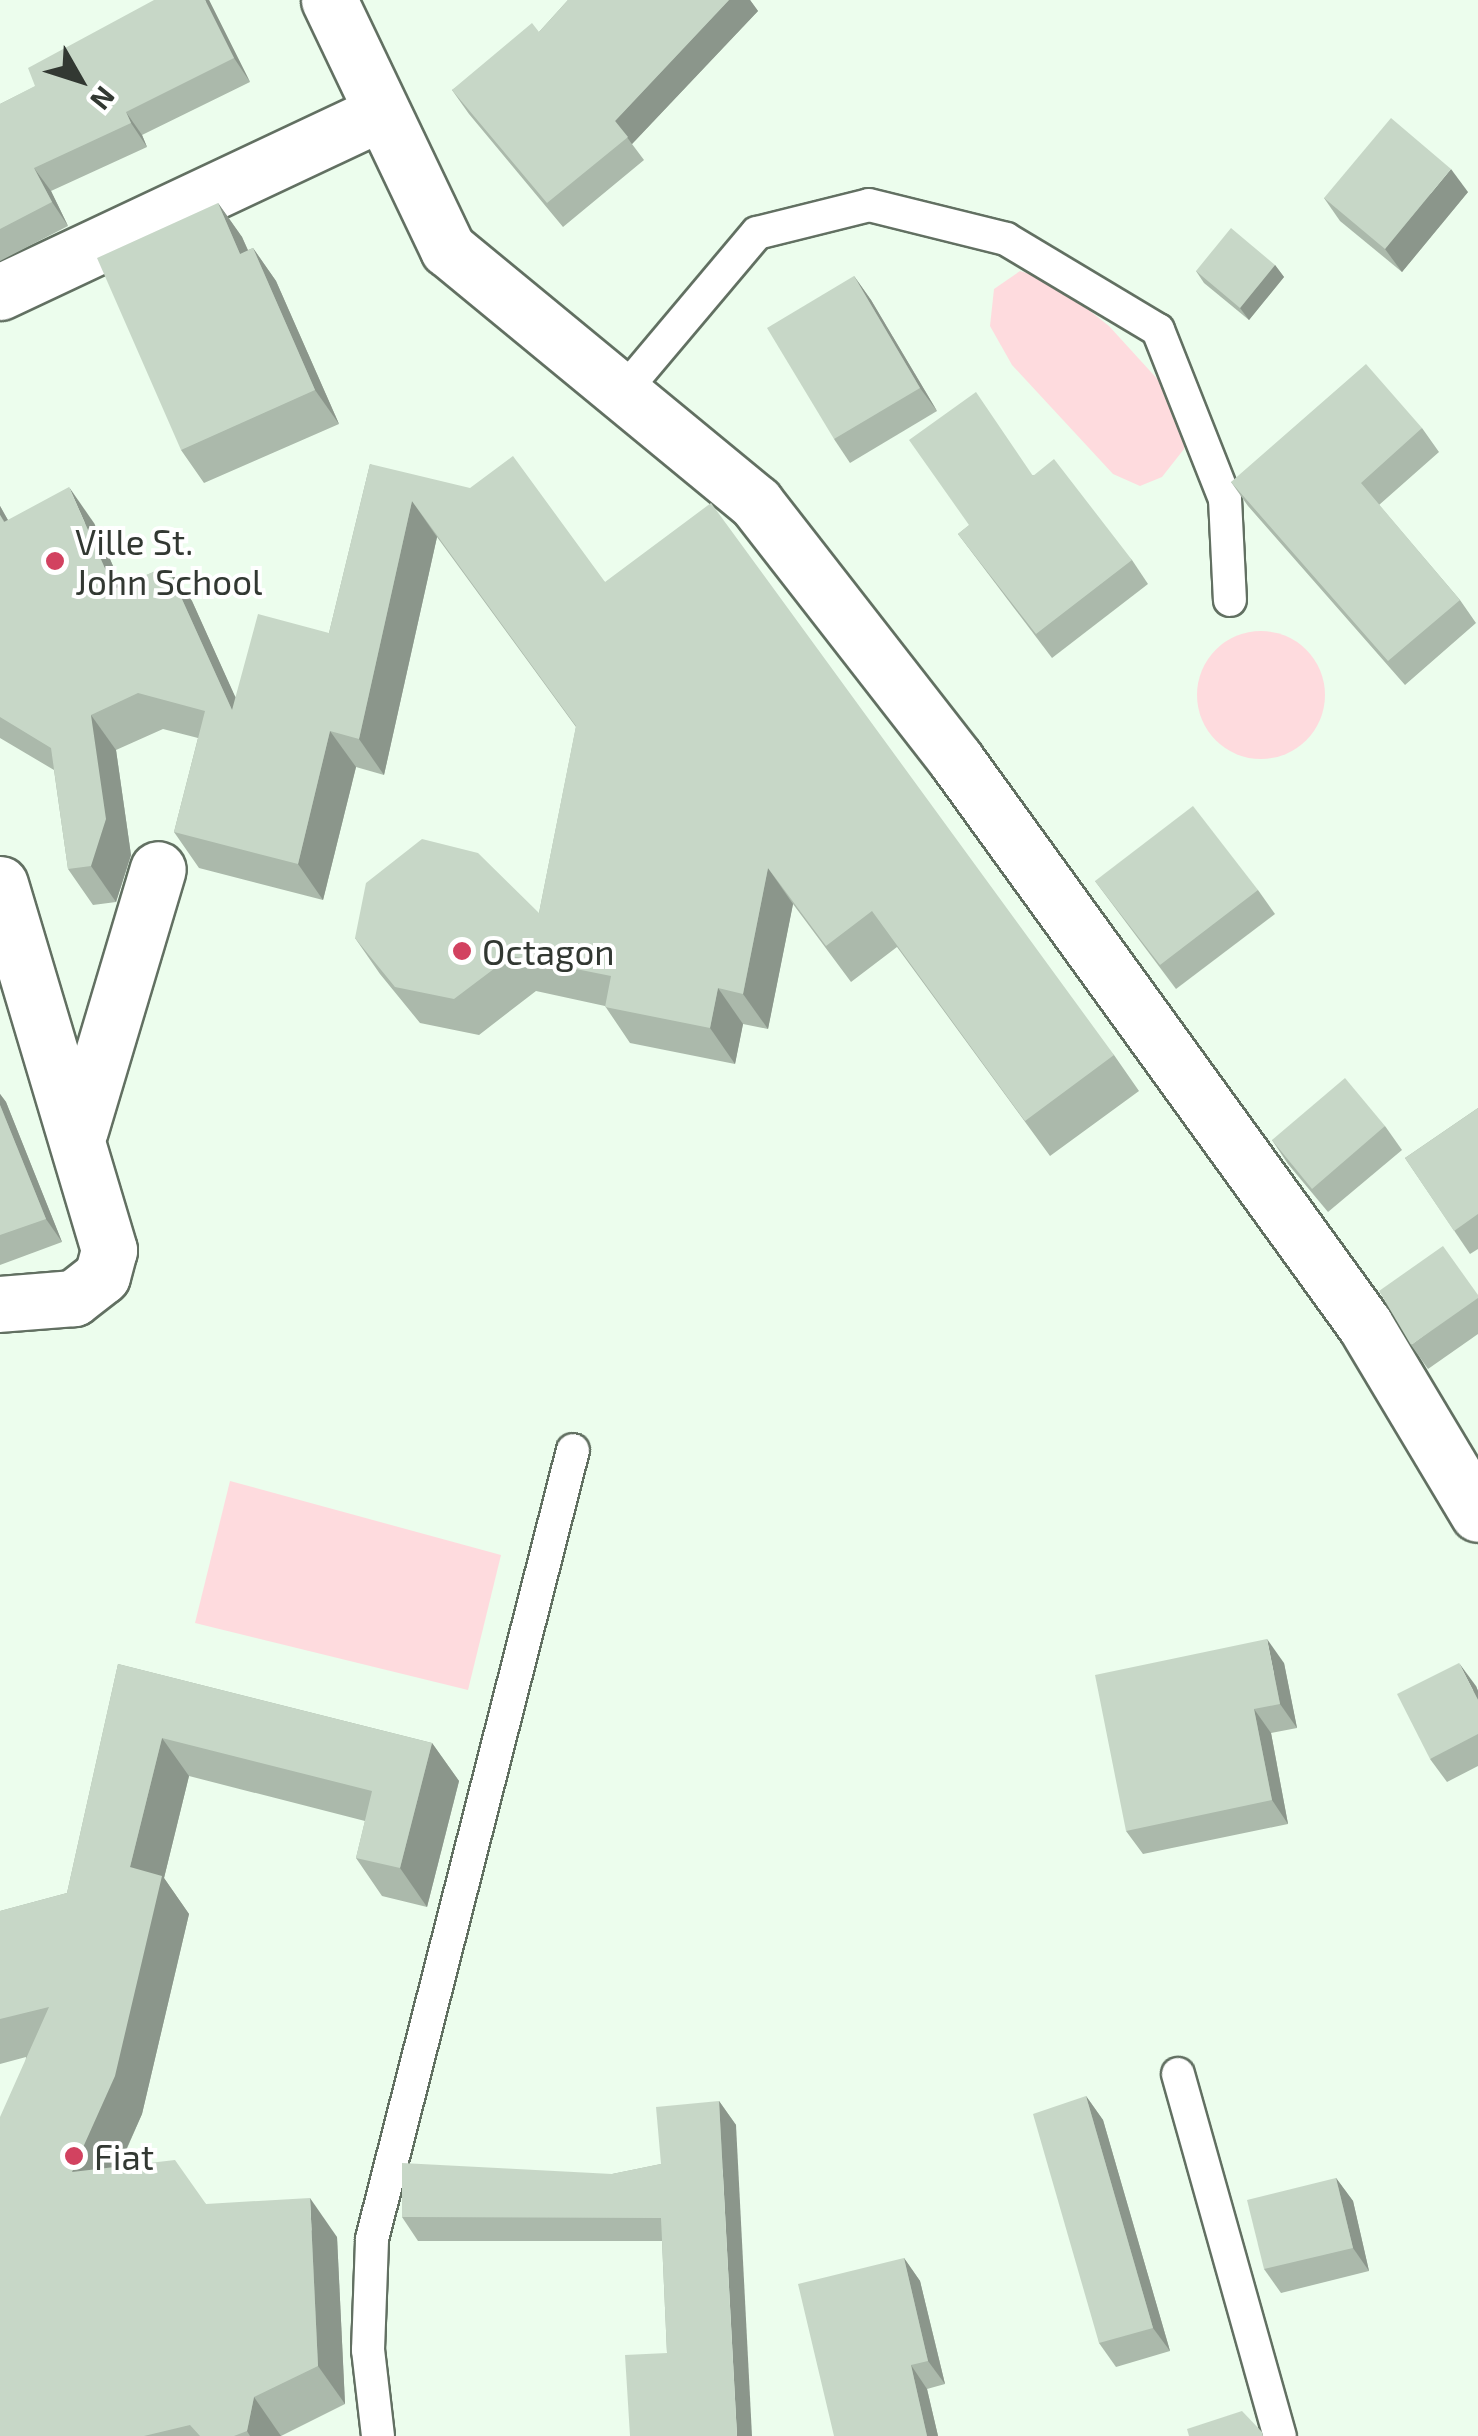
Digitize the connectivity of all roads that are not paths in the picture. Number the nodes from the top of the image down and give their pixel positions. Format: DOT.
graph roads {
  1 [pos="329,0"];
  2 [pos="379,114"];
  3 [pos="0,292"];
  4 [pos="622,392"];
  5 [pos="1230,600"];
  6 [pos="158,869"];
  7 [pos="0,884"];
  8 [pos="80,1130"];
  9 [pos="0,1304"];
  10 [pos="572,1450"];
  11 [pos="1478,1514"];
  12 [pos="1178,2074"];
  13 [pos="392,2166"];
  14 [pos="432,2168"];
  15 [pos="378,2436"];
  16 [pos="1280,2436"];
  1 -- 2 [label="street"];
  2 -- 3 [label="street"];
  2 -- 4 [label="street"];
  4 -- 5 [label="lane"];
  4 -- 11 [label="street"];
  6 -- 8 [label="street"];
  7 -- 8 [label="street"];
  8 -- 9 [label="street"];
  10 -- 13 [label="lane"];
  12 -- 16 [label="lane"];
  13 -- 14 [label="lane"];
  13 -- 15 [label="lane"];
}
